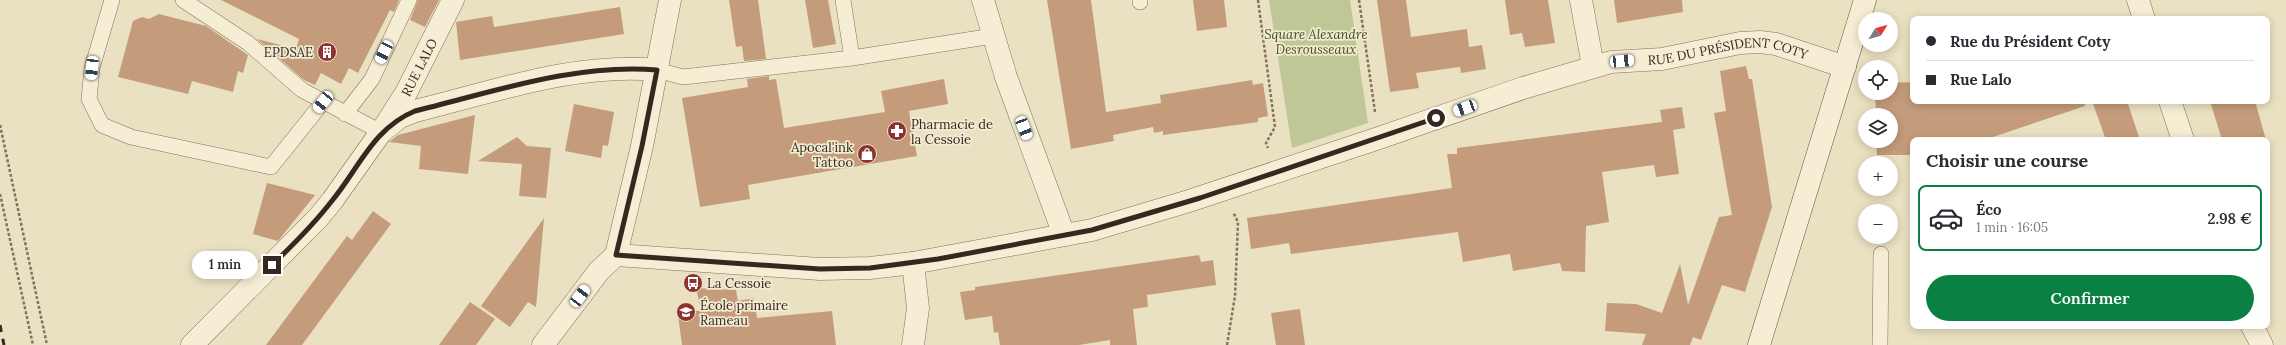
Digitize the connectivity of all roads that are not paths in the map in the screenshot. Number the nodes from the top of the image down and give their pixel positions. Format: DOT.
graph roads {
  1 [pos="112,0"];
  2 [pos="183,0"];
  3 [pos="409,0"];
  4 [pos="453,0"];
  5 [pos="670,0"];
  6 [pos="843,0"];
  7 [pos="983,0"];
  8 [pos="1581,0"];
  9 [pos="1865,0"];
  10 [pos="2138,0"];
  11 [pos="2143,16"];
  12 [pos="993,36"];
  13 [pos="852,58"];
  14 [pos="1593,66"];
  15 [pos="1845,67"];
  16 [pos="657,70"];
  17 [pos="323,102"];
  18 [pos="2171,104"];
  19 [pos="345,114"];
  20 [pos="381,132"];
  21 [pos="2181,137"];
  22 [pos="1064,236"];
  23 [pos="1881,254"];
  24 [pos="616,255"];
  25 [pos="913,263"];
  26 [pos="2254,329"];
  27 [pos="192,345"];
  28 [pos="543,345"];
  29 [pos="913,345"];
  30 [pos="1759,345"];
  31 [pos="1880,345"];
  32 [pos="2262,345"];
  1 -- 17 [label="lane"];
  2 -- 17 [label="lane"];
  3 -- 19 [label="lane"];
  4 -- 20 [label="street, RUE LALO"];
  5 -- 16 [label="street"];
  6 -- 13 [label="lane"];
  7 -- 12 [label="street"];
  8 -- 14 [label="street"];
  9 -- 15 [label="street"];
  10 -- 11 [label="street"];
  12 -- 13 [label="lane"];
  12 -- 22 [label="street"];
  13 -- 16 [label="lane"];
  14 -- 15 [label="street, RUE DU PRÉSIDENT COTY"];
  14 -- 22 [label="street, RUE DU PRÉSIDENT COTY"];
  15 -- 30 [label="street"];
  16 -- 20 [label="street, RUE LALO"];
  16 -- 24 [label="street"];
  17 -- 19 [label="lane"];
  18 -- 21 [label="street"];
  19 -- 20 [label="lane"];
  20 -- 27 [label="street, RUE LALO"];
  22 -- 25 [label="street, RUE DU PRÉSIDENT COTY"];
  23 -- 31 [label="lane"];
  24 -- 25 [label="street, RUE DU PRÉSIDENT COTY"];
  24 -- 28 [label="street"];
  25 -- 29 [label="street"];
  26 -- 32 [label="street"];
}
